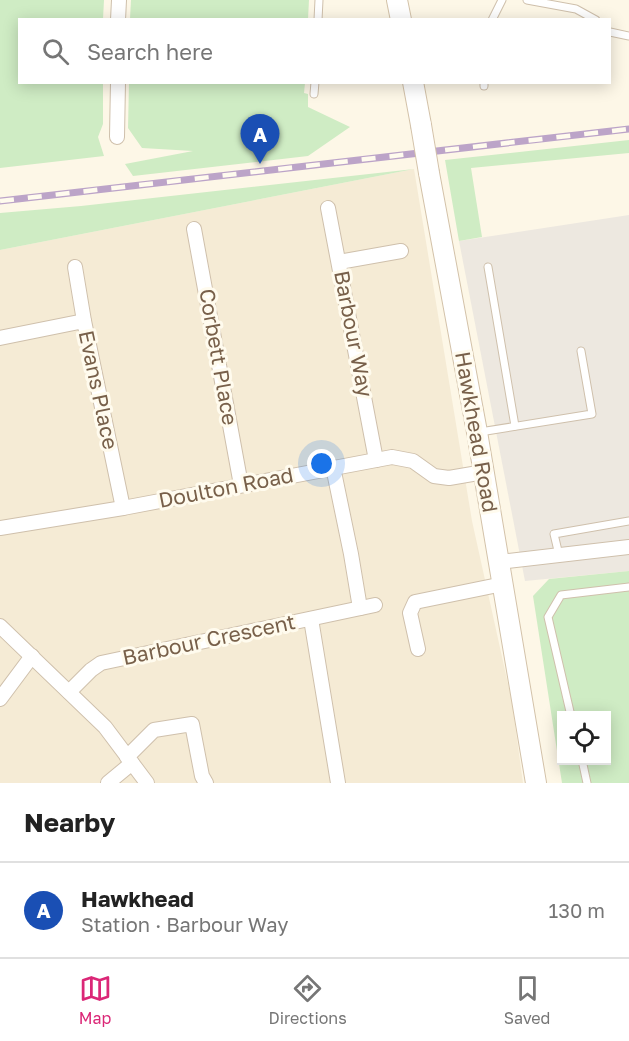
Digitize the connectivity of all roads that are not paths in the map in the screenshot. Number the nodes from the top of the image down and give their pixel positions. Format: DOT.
graph roads {
  1 [pos="118,0"];
  2 [pos="319,0"];
  3 [pos="397,0"];
  4 [pos="502,0"];
  5 [pos="527,0"];
  6 [pos="118,18"];
  7 [pos="318,18"];
  8 [pos="400,18"];
  9 [pos="493,18"];
  10 [pos="592,18"];
  11 [pos="611,32"];
  12 [pos="629,36"];
  13 [pos="118,84"];
  14 [pos="315,84"];
  15 [pos="413,84"];
  16 [pos="314,94"];
  17 [pos="117,137"];
  18 [pos="328,208"];
  19 [pos="194,229"];
  20 [pos="401,251"];
  21 [pos="339,262"];
  22 [pos="75,267"];
  23 [pos="488,267"];
  24 [pos="84,321"];
  25 [pos="0,338"];
  26 [pos="581,351"];
  27 [pos="515,426"];
  28 [pos="477,432"];
  29 [pos="376,460"];
  30 [pos="333,467"];
  31 [pos="484,472"];
  32 [pos="241,485"];
  33 [pos="123,508"];
  34 [pos="629,521"];
  35 [pos="0,528"];
  36 [pos="629,547"];
  37 [pos="559,555"];
  38 [pos="499,562"];
  39 [pos="503,584"];
  40 [pos="629,587"];
  41 [pos="375,605"];
  42 [pos="360,608"];
  43 [pos="311,619"];
  44 [pos="0,626"];
  45 [pos="418,649"];
  46 [pos="32,656"];
  47 [pos="69,692"];
  48 [pos="0,699"];
  49 [pos="570,711"];
  50 [pos="130,760"];
  51 [pos="583,765"];
  52 [pos="108,783"];
  53 [pos="147,783"];
  54 [pos="206,783"];
  55 [pos="338,783"];
  56 [pos="536,783"];
  57 [pos="587,783"];
  1 -- 6 [label="street"];
  2 -- 7 [label="lane"];
  3 -- 8 [label="street"];
  4 -- 9 [label="lane"];
  5 -- 10 [label="lane"];
  11 -- 12 [label="lane"];
  13 -- 17 [label="street"];
  14 -- 16 [label="lane"];
  15 -- 28 [label="street, Hawkhead Road, bridge"];
  18 -- 21 [label="street, Barbour Way"];
  19 -- 32 [label="street, Corbett Place"];
  20 -- 21 [label="street"];
  21 -- 29 [label="street, Barbour Way"];
  22 -- 24 [label="street"];
  23 -- 27 [label="lane"];
  24 -- 25 [label="street, Evans Place"];
  24 -- 33 [label="street, Evans Place"];
  26 -- 27 [label="lane"];
  27 -- 28 [label="lane"];
  28 -- 31 [label="street, Hawkhead Road"];
  29 -- 30 [label="street, Doulton Road"];
  29 -- 31 [label="street, Doulton Road"];
  30 -- 32 [label="street, Doulton Road"];
  30 -- 42 [label="street"];
  31 -- 38 [label="street, Hawkhead Road"];
  32 -- 33 [label="street, Doulton Road"];
  33 -- 35 [label="street, Doulton Road"];
  34 -- 37 [label="lane"];
  36 -- 37 [label="street"];
  37 -- 38 [label="street"];
  38 -- 39 [label="street, Hawkhead Road"];
  39 -- 45 [label="street"];
  39 -- 56 [label="street, Hawkhead Road"];
  40 -- 49 [label="lane"];
  41 -- 42 [label="street, Barbour Crescent"];
  42 -- 43 [label="street, Barbour Crescent"];
  43 -- 47 [label="street, Barbour Crescent"];
  43 -- 55 [label="street"];
  44 -- 46 [label="street"];
  46 -- 47 [label="street"];
  46 -- 48 [label="street"];
  47 -- 50 [label="street"];
  50 -- 52 [label="street"];
  50 -- 53 [label="street"];
  50 -- 54 [label="street"];
  51 -- 57 [label="lane"];
}
